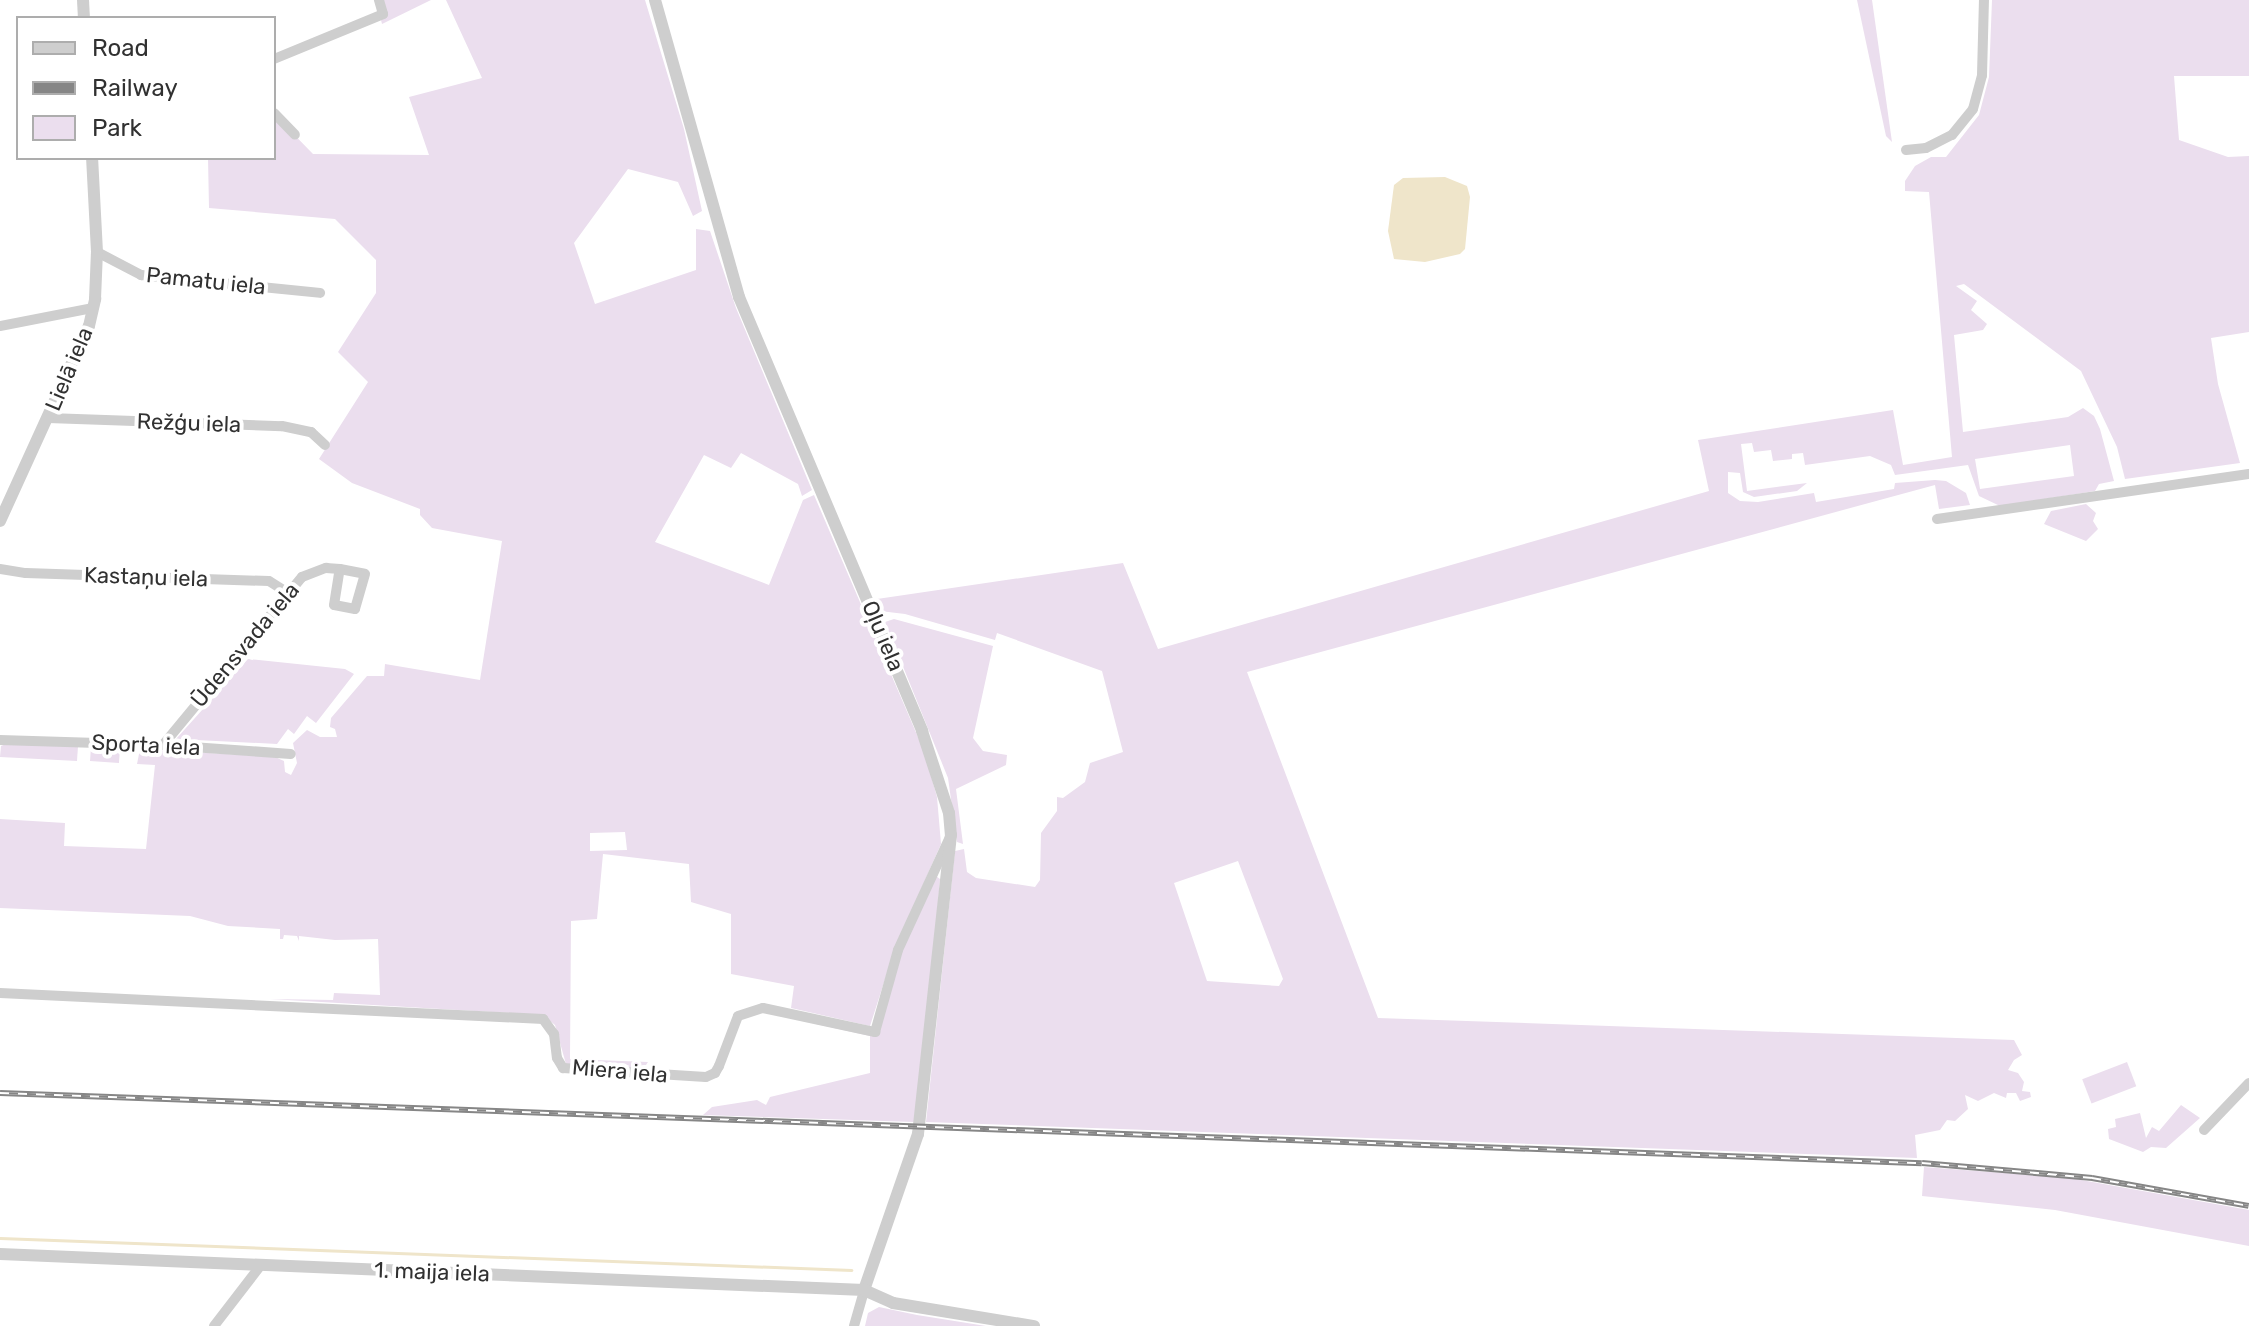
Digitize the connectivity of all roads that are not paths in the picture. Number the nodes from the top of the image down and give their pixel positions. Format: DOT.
graph roads {
  1 [pos="379,0"];
  2 [pos="655,0"];
  3 [pos="1984,0"];
  4 [pos="276,58"];
  5 [pos="276,115"];
  6 [pos="295,135"];
  7 [pos="1906,150"];
  8 [pos="92,160"];
  9 [pos="97,252"];
  10 [pos="320,293"];
  11 [pos="93,308"];
  12 [pos="0,326"];
  13 [pos="48,418"];
  14 [pos="325,445"];
  15 [pos="2249,474"];
  16 [pos="1937,519"];
  17 [pos="0,521"];
  18 [pos="0,569"];
  19 [pos="340,569"];
  20 [pos="288,593"];
  21 [pos="0,740"];
  22 [pos="163,745"];
  23 [pos="291,754"];
  24 [pos="951,835"];
  25 [pos="0,993"];
  26 [pos="2249,1083"];
  27 [pos="2204,1130"];
  28 [pos="0,1254"];
  29 [pos="261,1265"];
  30 [pos="864,1290"];
  31 [pos="214,1326"];
  32 [pos="854,1326"];
  33 [pos="1034,1326"];
  1 -- 4 [label="street"];
  2 -- 24 [label="street, Oļu iela"];
  3 -- 7 [label="street"];
  5 -- 6 [label="street"];
  8 -- 9 [label="street, Lielā iela"];
  9 -- 10 [label="street, Pamatu iela"];
  9 -- 11 [label="street, Lielā iela"];
  11 -- 12 [label="street"];
  11 -- 13 [label="street, Lielā iela"];
  13 -- 14 [label="street, Režģu iela"];
  13 -- 17 [label="street, Lielā iela"];
  15 -- 16 [label="street"];
  18 -- 20 [label="street, Kastaņu iela"];
  19 -- 20 [label="street, Ūdensvada iela"];
  20 -- 22 [label="street, Ūdensvada iela"];
  21 -- 22 [label="street, Sporta iela"];
  22 -- 23 [label="street, Sporta iela"];
  24 -- 25 [label="street, Miera iela"];
  24 -- 30 [label="street, Oļu iela"];
  26 -- 27 [label="street"];
  28 -- 29 [label="street, 1. maija iela"];
  29 -- 30 [label="street, 1. maija iela"];
  29 -- 31 [label="street"];
  30 -- 32 [label="street"];
  30 -- 33 [label="street, 1. maija iela"];
}
